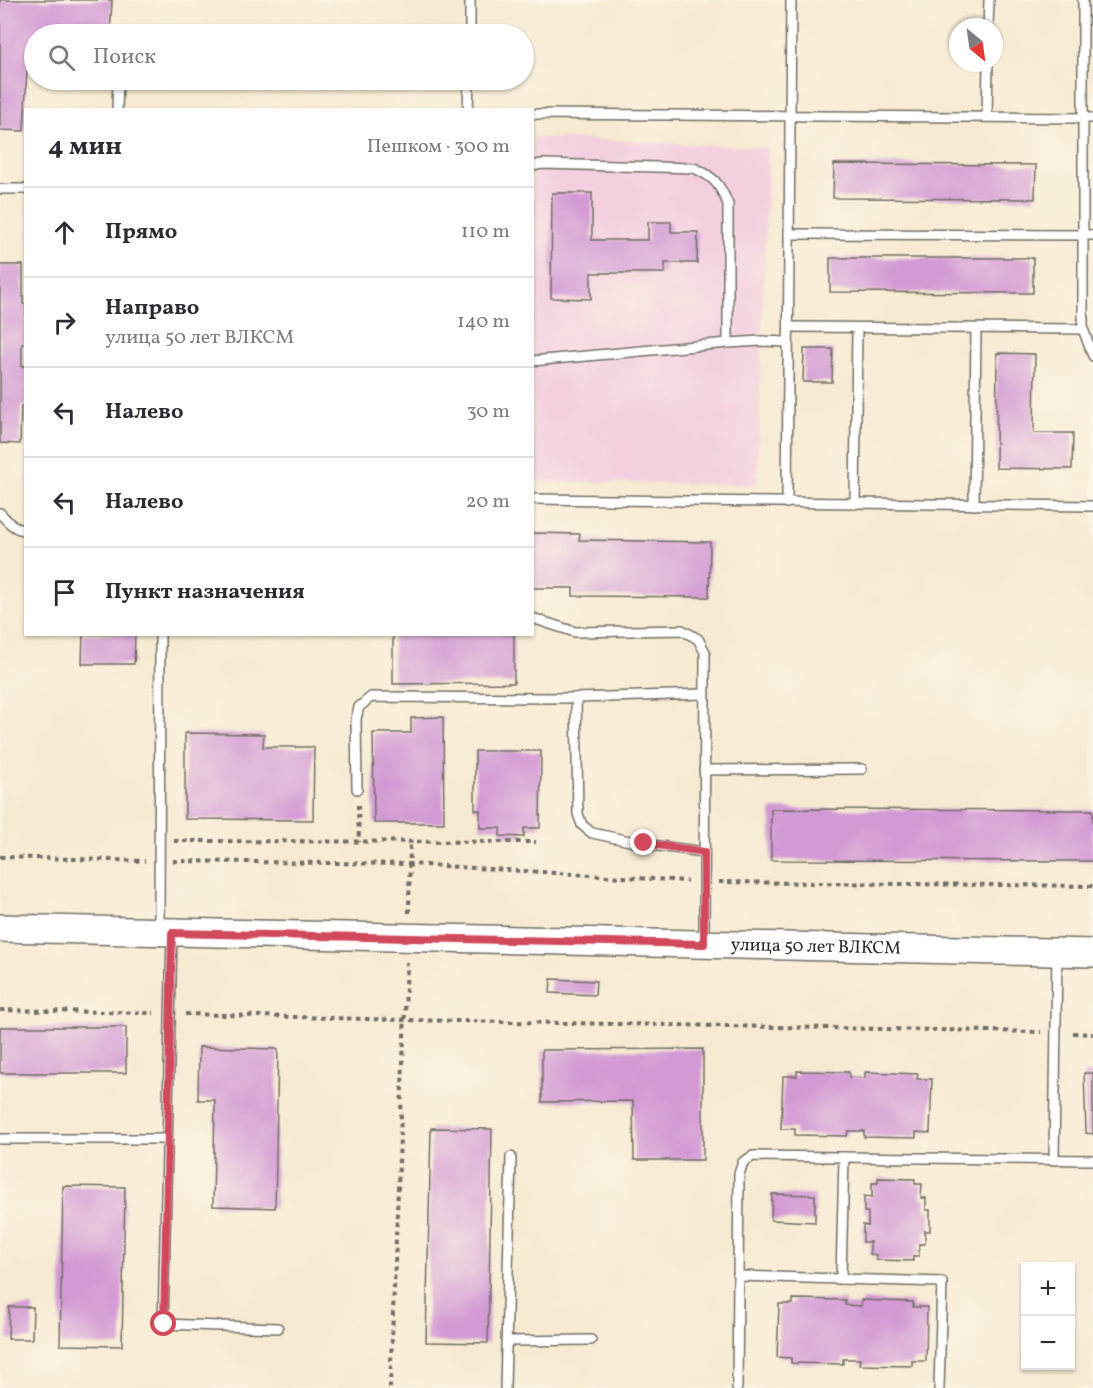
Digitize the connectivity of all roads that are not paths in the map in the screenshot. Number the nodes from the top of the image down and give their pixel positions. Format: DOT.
graph roads {
  1 [pos="470,0"];
  2 [pos="791,0"];
  3 [pos="988,0"];
  4 [pos="1083,0"];
  5 [pos="988,18"];
  6 [pos="470,24"];
  7 [pos="988,72"];
  8 [pos="118,90"];
  9 [pos="469,90"];
  10 [pos="117,108"];
  11 [pos="468,108"];
  12 [pos="534,114"];
  13 [pos="790,116"];
  14 [pos="987,117"];
  15 [pos="1083,117"];
  16 [pos="1093,118"];
  17 [pos="534,166"];
  18 [pos="0,189"];
  19 [pos="24,189"];
  20 [pos="789,234"];
  21 [pos="1083,235"];
  22 [pos="1093,235"];
  23 [pos="789,327"];
  24 [pos="857,328"];
  25 [pos="976,328"];
  26 [pos="1083,329"];
  27 [pos="788,342"];
  28 [pos="728,343"];
  29 [pos="1093,356"];
  30 [pos="534,362"];
  31 [pos="534,499"];
  32 [pos="787,504"];
  33 [pos="855,504"];
  34 [pos="974,505"];
  35 [pos="1093,506"];
  36 [pos="0,513"];
  37 [pos="24,531"];
  38 [pos="534,619"];
  39 [pos="160,636"];
  40 [pos="704,694"];
  41 [pos="576,698"];
  42 [pos="862,769"];
  43 [pos="704,770"];
  44 [pos="357,789"];
  45 [pos="704,852"];
  46 [pos="0,928"];
  47 [pos="165,932"];
  48 [pos="704,944"];
  49 [pos="1057,952"];
  50 [pos="1093,953"];
  51 [pos="0,1139"];
  52 [pos="168,1139"];
  53 [pos="511,1157"];
  54 [pos="844,1157"];
  55 [pos="1054,1160"];
  56 [pos="1093,1161"];
  57 [pos="738,1276"];
  58 [pos="841,1279"];
  59 [pos="278,1328"];
  60 [pos="591,1340"];
  61 [pos="507,1341"];
  62 [pos="505,1388"];
  63 [pos="737,1388"];
  64 [pos="939,1388"];
  1 -- 6 [label="lane"];
  2 -- 13 [label="lane"];
  3 -- 5 [label="lane"];
  4 -- 15 [label="lane"];
  7 -- 14 [label="lane"];
  8 -- 10 [label="lane"];
  9 -- 11 [label="lane"];
  12 -- 13 [label="lane"];
  13 -- 14 [label="lane"];
  13 -- 20 [label="lane"];
  14 -- 15 [label="lane"];
  15 -- 16 [label="lane"];
  15 -- 21 [label="lane"];
  17 -- 28 [label="lane"];
  18 -- 19 [label="lane"];
  20 -- 21 [label="lane"];
  20 -- 23 [label="lane"];
  21 -- 22 [label="lane"];
  21 -- 26 [label="lane"];
  23 -- 24 [label="lane"];
  23 -- 27 [label="lane"];
  24 -- 25 [label="lane"];
  24 -- 33 [label="lane"];
  25 -- 26 [label="lane"];
  25 -- 34 [label="lane"];
  26 -- 29 [label="lane"];
  27 -- 28 [label="lane"];
  27 -- 32 [label="lane"];
  28 -- 30 [label="lane"];
  31 -- 32 [label="lane"];
  32 -- 33 [label="lane"];
  33 -- 34 [label="lane"];
  34 -- 35 [label="lane"];
  36 -- 37 [label="lane"];
  38 -- 40 [label="lane"];
  39 -- 47 [label="lane"];
  40 -- 41 [label="lane"];
  40 -- 43 [label="lane"];
  41 -- 44 [label="lane"];
  41 -- 45 [label="lane"];
  42 -- 43 [label="lane"];
  43 -- 45 [label="lane"];
  45 -- 48 [label="lane"];
  46 -- 47 [label="main road, улица 50 лет ВЛКСМ"];
  47 -- 48 [label="main road, улица 50 лет ВЛКСМ"];
  47 -- 52 [label="lane"];
  48 -- 49 [label="main road, улица 50 лет ВЛКСМ"];
  49 -- 50 [label="main road, улица 50 лет ВЛКСМ"];
  49 -- 55 [label="lane"];
  51 -- 52 [label="lane"];
  52 -- 59 [label="lane"];
  53 -- 61 [label="lane"];
  54 -- 55 [label="lane"];
  54 -- 57 [label="lane"];
  54 -- 58 [label="lane"];
  55 -- 56 [label="lane"];
  57 -- 58 [label="lane"];
  57 -- 63 [label="lane"];
  58 -- 64 [label="lane"];
  60 -- 61 [label="lane"];
  61 -- 62 [label="lane"];
}
